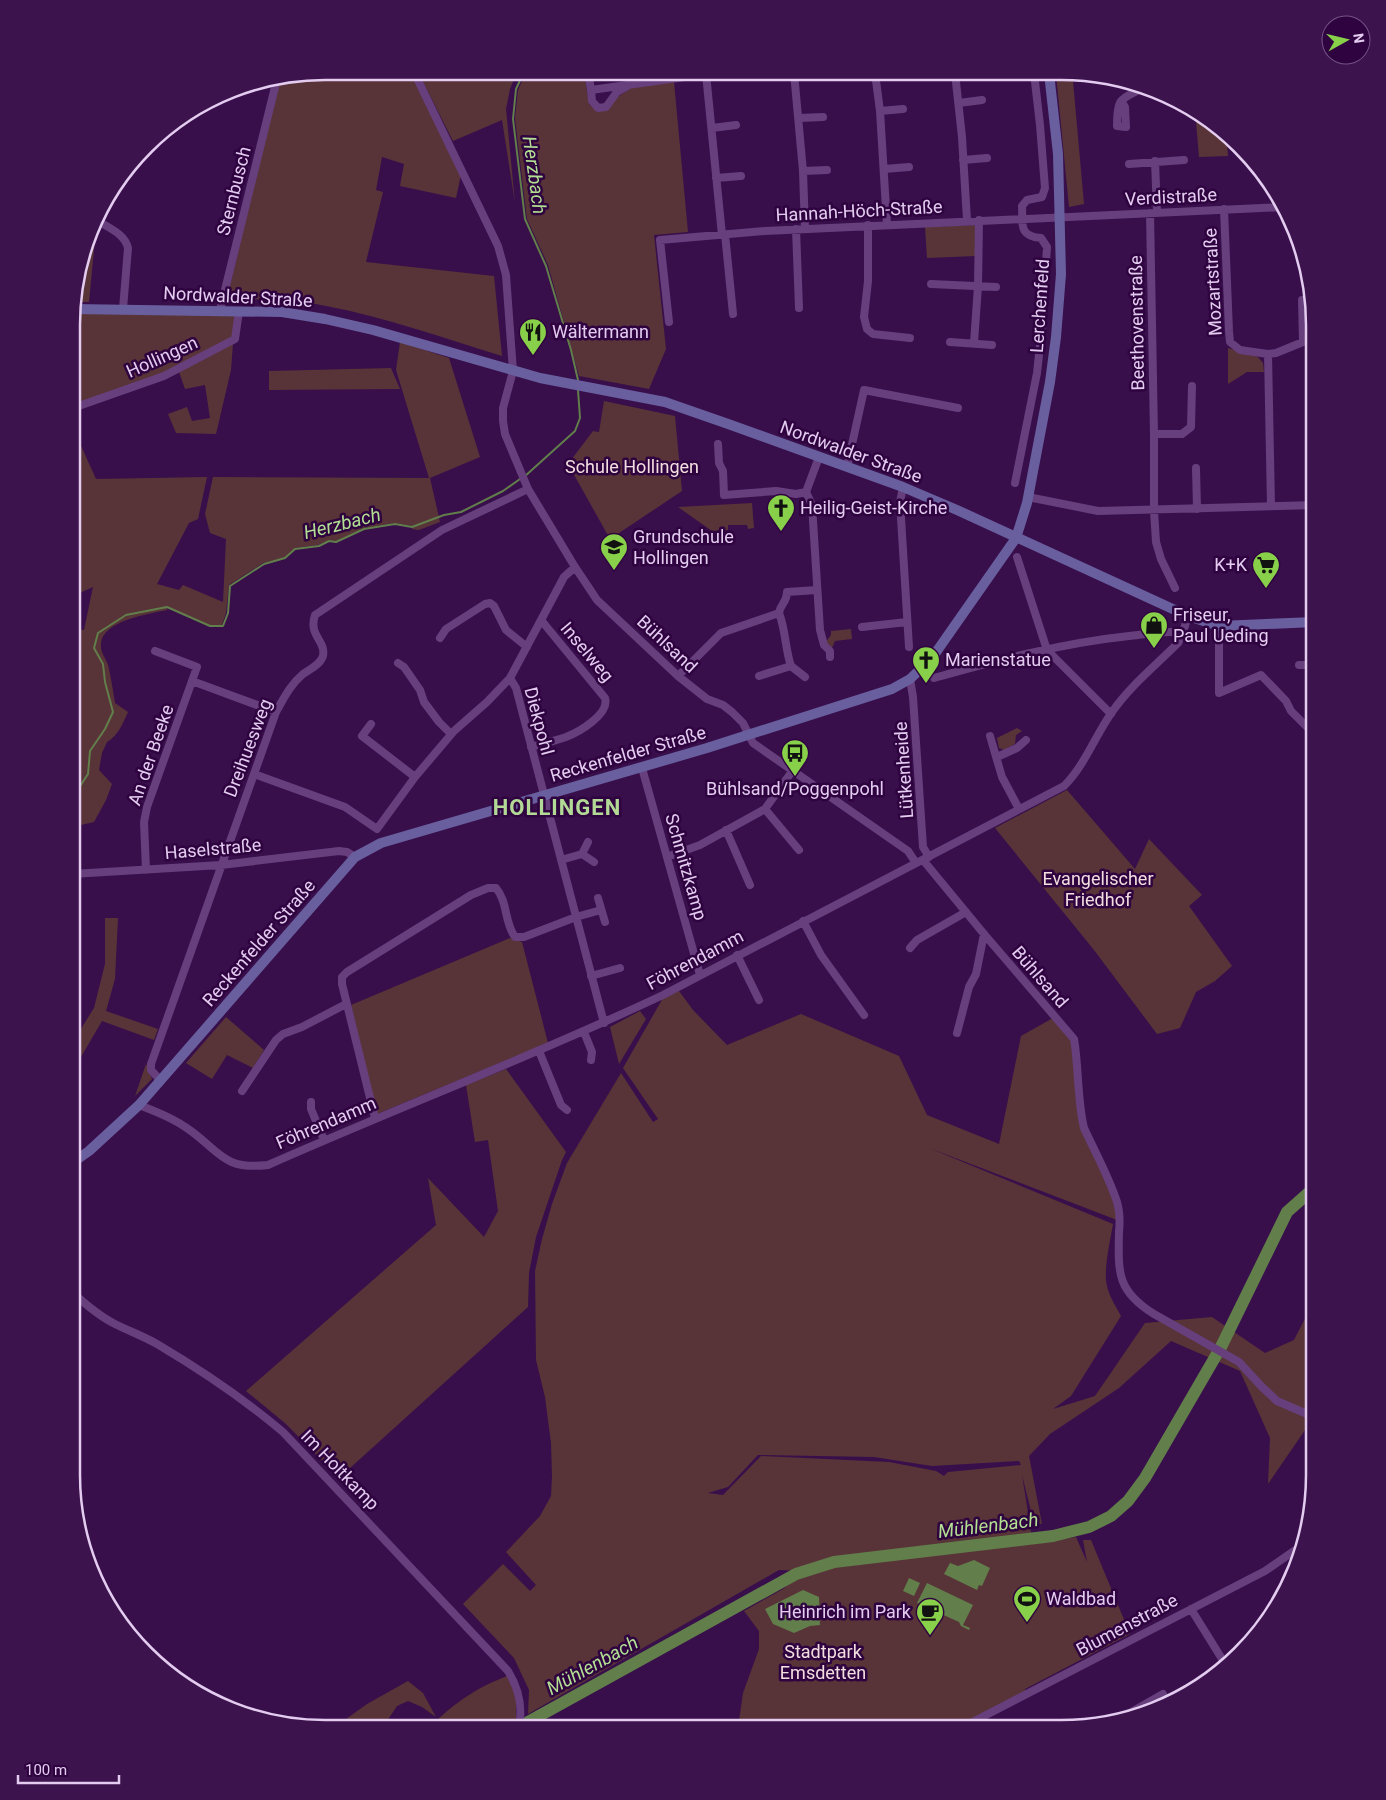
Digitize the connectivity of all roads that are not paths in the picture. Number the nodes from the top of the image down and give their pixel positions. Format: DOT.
graph roads {
  1 [pos="418,80"];
  2 [pos="589,80"];
  3 [pos="666,80"];
  4 [pos="709,80"];
  5 [pos="795,80"];
  6 [pos="876,80"];
  7 [pos="956,80"];
  8 [pos="1036,80"];
  9 [pos="1050,80"];
  10 [pos="651,82"];
  11 [pos="275,85"];
  12 [pos="629,85"];
  13 [pos="591,90"];
  14 [pos="1136,92"];
  15 [pos="982,100"];
  16 [pos="1121,101"];
  17 [pos="959,102"];
  18 [pos="904,109"];
  19 [pos="880,111"];
  20 [pos="822,117"];
  21 [pos="799,118"];
  22 [pos="736,125"];
  23 [pos="712,128"];
  24 [pos="987,158"];
  25 [pos="963,160"];
  26 [pos="1184,160"];
  27 [pos="1155,162"];
  28 [pos="1129,164"];
  29 [pos="909,167"];
  30 [pos="884,169"];
  31 [pos="827,170"];
  32 [pos="803,171"];
  33 [pos="741,176"];
  34 [pos="716,178"];
  35 [pos="1275,207"];
  36 [pos="1224,209"];
  37 [pos="1154,213"];
  38 [pos="1060,217"];
  39 [pos="1022,218"];
  40 [pos="967,220"];
  41 [pos="979,220"];
  42 [pos="102,224"];
  43 [pos="868,225"];
  44 [pos="887,225"];
  45 [pos="796,229"];
  46 [pos="805,229"];
  47 [pos="723,234"];
  48 [pos="931,284"];
  49 [pos="978,286"];
  50 [pos="996,287"];
  51 [pos="1302,300"];
  52 [pos="799,308"];
  53 [pos="81,309"];
  54 [pos="123,309"];
  55 [pos="220,310"];
  56 [pos="239,311"];
  57 [pos="733,314"];
  58 [pos="669,322"];
  59 [pos="910,338"];
  60 [pos="950,342"];
  61 [pos="974,343"];
  62 [pos="992,345"];
  63 [pos="1268,354"];
  64 [pos="513,372"];
  65 [pos="1192,386"];
  66 [pos="80,406"];
  67 [pos="958,408"];
  68 [pos="1154,434"];
  69 [pos="718,444"];
  70 [pos="819,457"];
  71 [pos="1020,461"];
  72 [pos="847,467"];
  73 [pos="1196,468"];
  74 [pos="1032,480"];
  75 [pos="1015,483"];
  76 [pos="526,485"];
  77 [pos="903,487"];
  78 [pos="806,492"];
  79 [pos="1028,497"];
  80 [pos="1306,505"];
  81 [pos="1271,506"];
  82 [pos="1197,509"];
  83 [pos="1154,511"];
  84 [pos="1016,538"];
  85 [pos="1017,557"];
  86 [pos="575,567"];
  87 [pos="1175,588"];
  88 [pos="817,590"];
  89 [pos="780,613"];
  90 [pos="1188,616"];
  91 [pos="541,620"];
  92 [pos="907,622"];
  93 [pos="1306,622"];
  94 [pos="1219,626"];
  95 [pos="862,627"];
  96 [pos="1183,632"];
  97 [pos="440,638"];
  98 [pos="527,647"];
  99 [pos="909,647"];
  100 [pos="1047,650"];
  101 [pos="155,651"];
  102 [pos="830,657"];
  103 [pos="398,663"];
  104 [pos="1299,665"];
  105 [pos="1306,665"];
  106 [pos="791,666"];
  107 [pos="678,676"];
  108 [pos="759,676"];
  109 [pos="510,678"];
  110 [pos="805,678"];
  111 [pos="934,678"];
  112 [pos="910,679"];
  113 [pos="192,682"];
  114 [pos="276,712"];
  115 [pos="1111,714"];
  116 [pos="371,724"];
  117 [pos="1306,727"];
  118 [pos="451,734"];
  119 [pos="749,735"];
  120 [pos="990,736"];
  121 [pos="1026,740"];
  122 [pos="531,747"];
  123 [pos="997,757"];
  124 [pos="642,768"];
  125 [pos="793,770"];
  126 [pos="254,774"];
  127 [pos="416,777"];
  128 [pos="544,796"];
  129 [pos="765,809"];
  130 [pos="1019,809"];
  131 [pos="726,830"];
  132 [pos="588,842"];
  133 [pos="799,850"];
  134 [pos="582,854"];
  135 [pos="355,857"];
  136 [pos="667,857"];
  137 [pos="561,860"];
  138 [pos="922,860"];
  139 [pos="594,862"];
  140 [pos="221,865"];
  141 [pos="146,870"];
  142 [pos="80,874"];
  143 [pos="750,886"];
  144 [pos="598,898"];
  145 [pos="602,910"];
  146 [pos="966,912"];
  147 [pos="576,917"];
  148 [pos="803,921"];
  149 [pos="605,922"];
  150 [pos="984,934"];
  151 [pos="910,948"];
  152 [pos="737,955"];
  153 [pos="620,968"];
  154 [pos="700,975"];
  155 [pos="591,976"];
  156 [pos="759,1000"];
  157 [pos="346,1004"];
  158 [pos="864,1016"];
  159 [pos="604,1023"];
  160 [pos="584,1032"];
  161 [pos="957,1033"];
  162 [pos="539,1051"];
  163 [pos="591,1060"];
  164 [pos="162,1081"];
  165 [pos="242,1091"];
  166 [pos="311,1102"];
  167 [pos="139,1105"];
  168 [pos="567,1110"];
  169 [pos="375,1118"];
  170 [pos="324,1140"];
  171 [pos="80,1157"];
  172 [pos="80,1300"];
  173 [pos="1306,1413"];
  174 [pos="1294,1551"];
  175 [pos="1191,1609"];
  176 [pos="1222,1659"];
  177 [pos="1163,1694"];
  178 [pos="1147,1704"];
  179 [pos="520,1720"];
  180 [pos="977,1720"];
  1 -- 64 [label="street"];
  2 -- 13 [label="street"];
  3 -- 10 [label="street"];
  4 -- 23 [label="street"];
  5 -- 21 [label="street"];
  6 -- 19 [label="street"];
  7 -- 17 [label="street"];
  8 -- 39 [label="street"];
  9 -- 38 [label="street, Lerchenfeld"];
  10 -- 12 [label="street"];
  11 -- 55 [label="street, Sternbusch"];
  12 -- 13 [label="street"];
  12 -- 13 [label="street"];
  14 -- 16 [label="street"];
  15 -- 17 [label="street"];
  17 -- 25 [label="street"];
  18 -- 19 [label="street"];
  19 -- 30 [label="street"];
  20 -- 21 [label="street"];
  21 -- 32 [label="street"];
  22 -- 23 [label="street"];
  23 -- 34 [label="street"];
  24 -- 25 [label="street"];
  25 -- 40 [label="street"];
  26 -- 27 [label="street"];
  27 -- 28 [label="street"];
  27 -- 37 [label="street, Beethovenstraße"];
  29 -- 30 [label="street"];
  30 -- 44 [label="street"];
  31 -- 32 [label="street"];
  32 -- 46 [label="street"];
  33 -- 34 [label="street"];
  34 -- 47 [label="street"];
  35 -- 36 [label="street, Verdistraße"];
  36 -- 37 [label="street, Verdistraße"];
  36 -- 63 [label="street, Mozartstraße"];
  37 -- 38 [label="street, Verdistraße"];
  37 -- 68 [label="street, Beethovenstraße"];
  38 -- 39 [label="street, Hannah-Höch-Straße"];
  38 -- 74 [label="street, Lerchenfeld"];
  39 -- 41 [label="street, Hannah-Höch-Straße"];
  39 -- 71 [label="street"];
  40 -- 41 [label="street, Hannah-Höch-Straße"];
  40 -- 44 [label="street, Hannah-Höch-Straße"];
  41 -- 49 [label="street"];
  42 -- 54 [label="street"];
  43 -- 44 [label="street, Hannah-Höch-Straße"];
  43 -- 46 [label="street, Hannah-Höch-Straße"];
  43 -- 59 [label="street"];
  45 -- 46 [label="street, Hannah-Höch-Straße"];
  45 -- 47 [label="street, Hannah-Höch-Straße"];
  45 -- 52 [label="street"];
  47 -- 57 [label="street"];
  47 -- 58 [label="street, Hannah-Höch-Straße"];
  48 -- 49 [label="street"];
  49 -- 50 [label="street"];
  49 -- 61 [label="street"];
  51 -- 63 [label="street, Mozartstraße"];
  53 -- 54 [label="street, Nordwalder Straße"];
  54 -- 55 [label="street, Nordwalder Straße"];
  55 -- 56 [label="street, Nordwalder Straße"];
  56 -- 64 [label="street, Nordwalder Straße"];
  56 -- 66 [label="street, Hollingen"];
  60 -- 61 [label="street"];
  61 -- 62 [label="street"];
  63 -- 81 [label="street"];
  64 -- 70 [label="street, Nordwalder Straße"];
  64 -- 76 [label="street, Bühlsand"];
  65 -- 68 [label="street"];
  67 -- 72 [label="street"];
  68 -- 83 [label="street, Beethovenstraße"];
  69 -- 78 [label="street"];
  70 -- 72 [label="street, Nordwalder Straße"];
  70 -- 78 [label="street"];
  71 -- 74 [label="street"];
  71 -- 75 [label="street"];
  72 -- 77 [label="street, Nordwalder Straße"];
  73 -- 82 [label="street"];
  74 -- 79 [label="street, Lerchenfeld"];
  76 -- 86 [label="street, Bühlsand"];
  76 -- 114 [label="street, Dreihuesweg"];
  77 -- 84 [label="street, Nordwalder Straße"];
  77 -- 92 [label="street"];
  78 -- 88 [label="street"];
  79 -- 83 [label="street"];
  79 -- 84 [label="street, Lerchenfeld"];
  80 -- 81 [label="street"];
  81 -- 82 [label="street"];
  82 -- 83 [label="street"];
  83 -- 87 [label="street, Beethovenstraße"];
  84 -- 90 [label="street, Nordwalder Straße"];
  84 -- 112 [label="street, Reckenfelder Straße"];
  85 -- 100 [label="street"];
  86 -- 91 [label="street"];
  86 -- 107 [label="street, Bühlsand"];
  88 -- 89 [label="street"];
  88 -- 102 [label="street"];
  89 -- 106 [label="street"];
  89 -- 107 [label="street"];
  90 -- 94 [label="street, Nordwalder Straße"];
  90 -- 96 [label="street, Föhrendamm"];
  91 -- 98 [label="street"];
  91 -- 122 [label="street, Inselweg"];
  92 -- 95 [label="street"];
  92 -- 99 [label="street"];
  93 -- 94 [label="street, Nordwalder Straße"];
  94 -- 117 [label="street"];
  96 -- 100 [label="street"];
  96 -- 115 [label="street, Föhrendamm"];
  97 -- 98 [label="street"];
  98 -- 109 [label="street"];
  100 -- 111 [label="street"];
  100 -- 115 [label="street"];
  101 -- 113 [label="street"];
  103 -- 118 [label="street"];
  104 -- 105 [label="street"];
  106 -- 108 [label="street"];
  106 -- 110 [label="street"];
  107 -- 119 [label="street, Bühlsand"];
  109 -- 118 [label="street"];
  109 -- 122 [label="street, Diekpohl"];
  112 -- 119 [label="street, Reckenfelder Straße"];
  112 -- 138 [label="street, Lütkenheide"];
  113 -- 114 [label="street"];
  113 -- 141 [label="street, An der Beeke"];
  114 -- 126 [label="street, Dreihuesweg"];
  115 -- 130 [label="street, Föhrendamm"];
  116 -- 127 [label="street"];
  118 -- 127 [label="street"];
  119 -- 124 [label="street, Reckenfelder Straße"];
  119 -- 125 [label="street, Bühlsand"];
  120 -- 123 [label="street"];
  121 -- 123 [label="street"];
  122 -- 128 [label="street, Diekpohl"];
  123 -- 130 [label="street"];
  124 -- 128 [label="street, Reckenfelder Straße"];
  124 -- 136 [label="street, Schmitzkamp"];
  125 -- 129 [label="street"];
  125 -- 138 [label="street, Bühlsand"];
  126 -- 127 [label="street"];
  126 -- 140 [label="street, Dreihuesweg"];
  128 -- 135 [label="street, Reckenfelder Straße"];
  128 -- 137 [label="street, Diekpohl"];
  129 -- 131 [label="street"];
  129 -- 133 [label="street"];
  130 -- 138 [label="street, Föhrendamm"];
  131 -- 136 [label="street"];
  131 -- 143 [label="street"];
  132 -- 134 [label="street"];
  134 -- 137 [label="street"];
  134 -- 139 [label="street"];
  135 -- 140 [label="street, Haselstraße"];
  135 -- 164 [label="street, Reckenfelder Straße"];
  136 -- 154 [label="street, Schmitzkamp"];
  137 -- 147 [label="street, Diekpohl"];
  138 -- 146 [label="street, Bühlsand"];
  138 -- 148 [label="street, Föhrendamm"];
  140 -- 141 [label="street, Haselstraße"];
  140 -- 164 [label="street, Dreihuesweg"];
  141 -- 142 [label="street, Haselstraße"];
  144 -- 145 [label="street"];
  145 -- 147 [label="street"];
  145 -- 149 [label="street"];
  146 -- 150 [label="street, Bühlsand"];
  146 -- 151 [label="street"];
  147 -- 155 [label="street, Diekpohl"];
  147 -- 157 [label="street"];
  148 -- 152 [label="street, Föhrendamm"];
  148 -- 158 [label="street"];
  150 -- 161 [label="street"];
  150 -- 173 [label="street, Bühlsand"];
  152 -- 154 [label="street, Föhrendamm"];
  152 -- 156 [label="street"];
  153 -- 155 [label="street"];
  154 -- 159 [label="street, Föhrendamm"];
  155 -- 159 [label="street, Diekpohl"];
  157 -- 165 [label="street"];
  157 -- 169 [label="street"];
  159 -- 160 [label="street, Föhrendamm"];
  160 -- 162 [label="street, Föhrendamm"];
  160 -- 163 [label="street"];
  162 -- 168 [label="street"];
  162 -- 169 [label="street, Föhrendamm"];
  164 -- 167 [label="street, Reckenfelder Straße"];
  166 -- 170 [label="street"];
  167 -- 170 [label="street, Föhrendamm"];
  167 -- 171 [label="street, Reckenfelder Straße"];
  169 -- 170 [label="street, Föhrendamm"];
  172 -- 179 [label="street, Im Holtkamp"];
  174 -- 175 [label="street, Blumenstraße"];
  175 -- 176 [label="street"];
  175 -- 180 [label="street, Blumenstraße"];
  177 -- 178 [label="street"];
}
